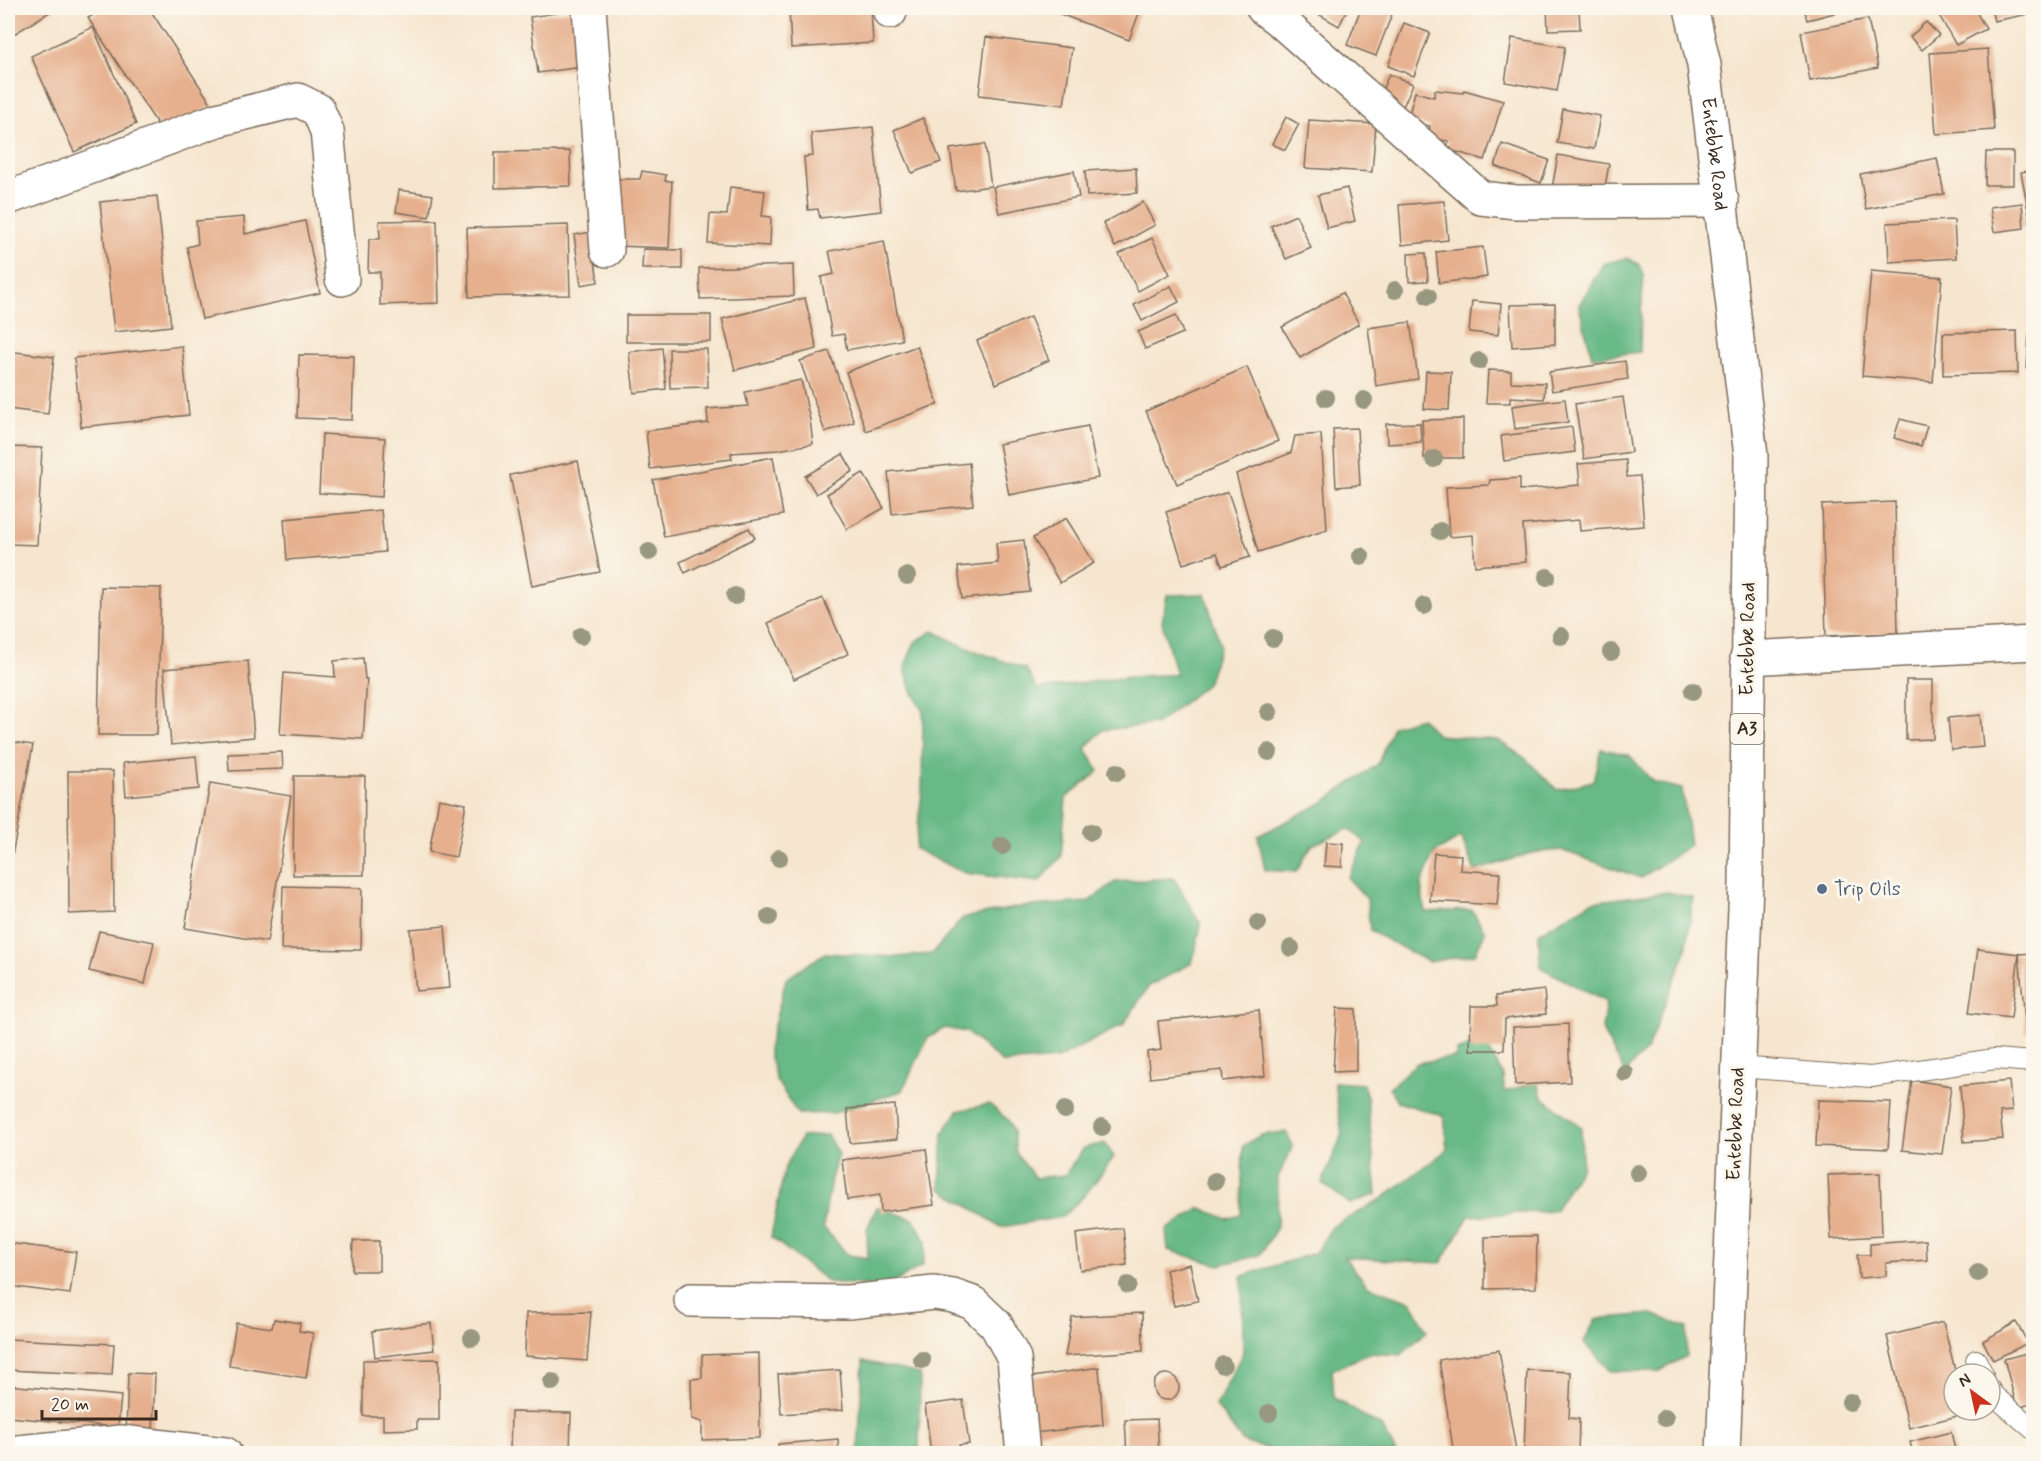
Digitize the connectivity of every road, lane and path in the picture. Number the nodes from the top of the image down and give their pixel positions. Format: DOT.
graph roads {
  1 [pos="589,8"];
  2 [pos="1263,8"];
  3 [pos="1691,8"];
  4 [pos="8,198"];
  5 [pos="1722,201"];
  6 [pos="607,250"];
  7 [pos="342,279"];
  8 [pos="2034,643"];
  9 [pos="1747,658"];
  10 [pos="2034,1062"];
  11 [pos="1738,1067"];
  12 [pos="691,1300"];
  13 [pos="2002,1403"];
  14 [pos="2034,1430"];
  15 [pos="8,1453"];
  16 [pos="225,1454"];
  17 [pos="1023,1454"];
  18 [pos="1724,1454"];
  1 -- 6 [label="street"];
  2 -- 5 [label="street"];
  3 -- 5 [label="street, Entebbe Road / A3"];
  4 -- 7 [label="street"];
  5 -- 9 [label="street, Entebbe Road / A3"];
  8 -- 9 [label="street"];
  9 -- 11 [label="street, Entebbe Road / A3"];
  10 -- 11 [label="lane"];
  11 -- 18 [label="street, Entebbe Road / A3"];
  12 -- 17 [label="street"];
  13 -- 14 [label="lane"];
  15 -- 16 [label="street"];
}
